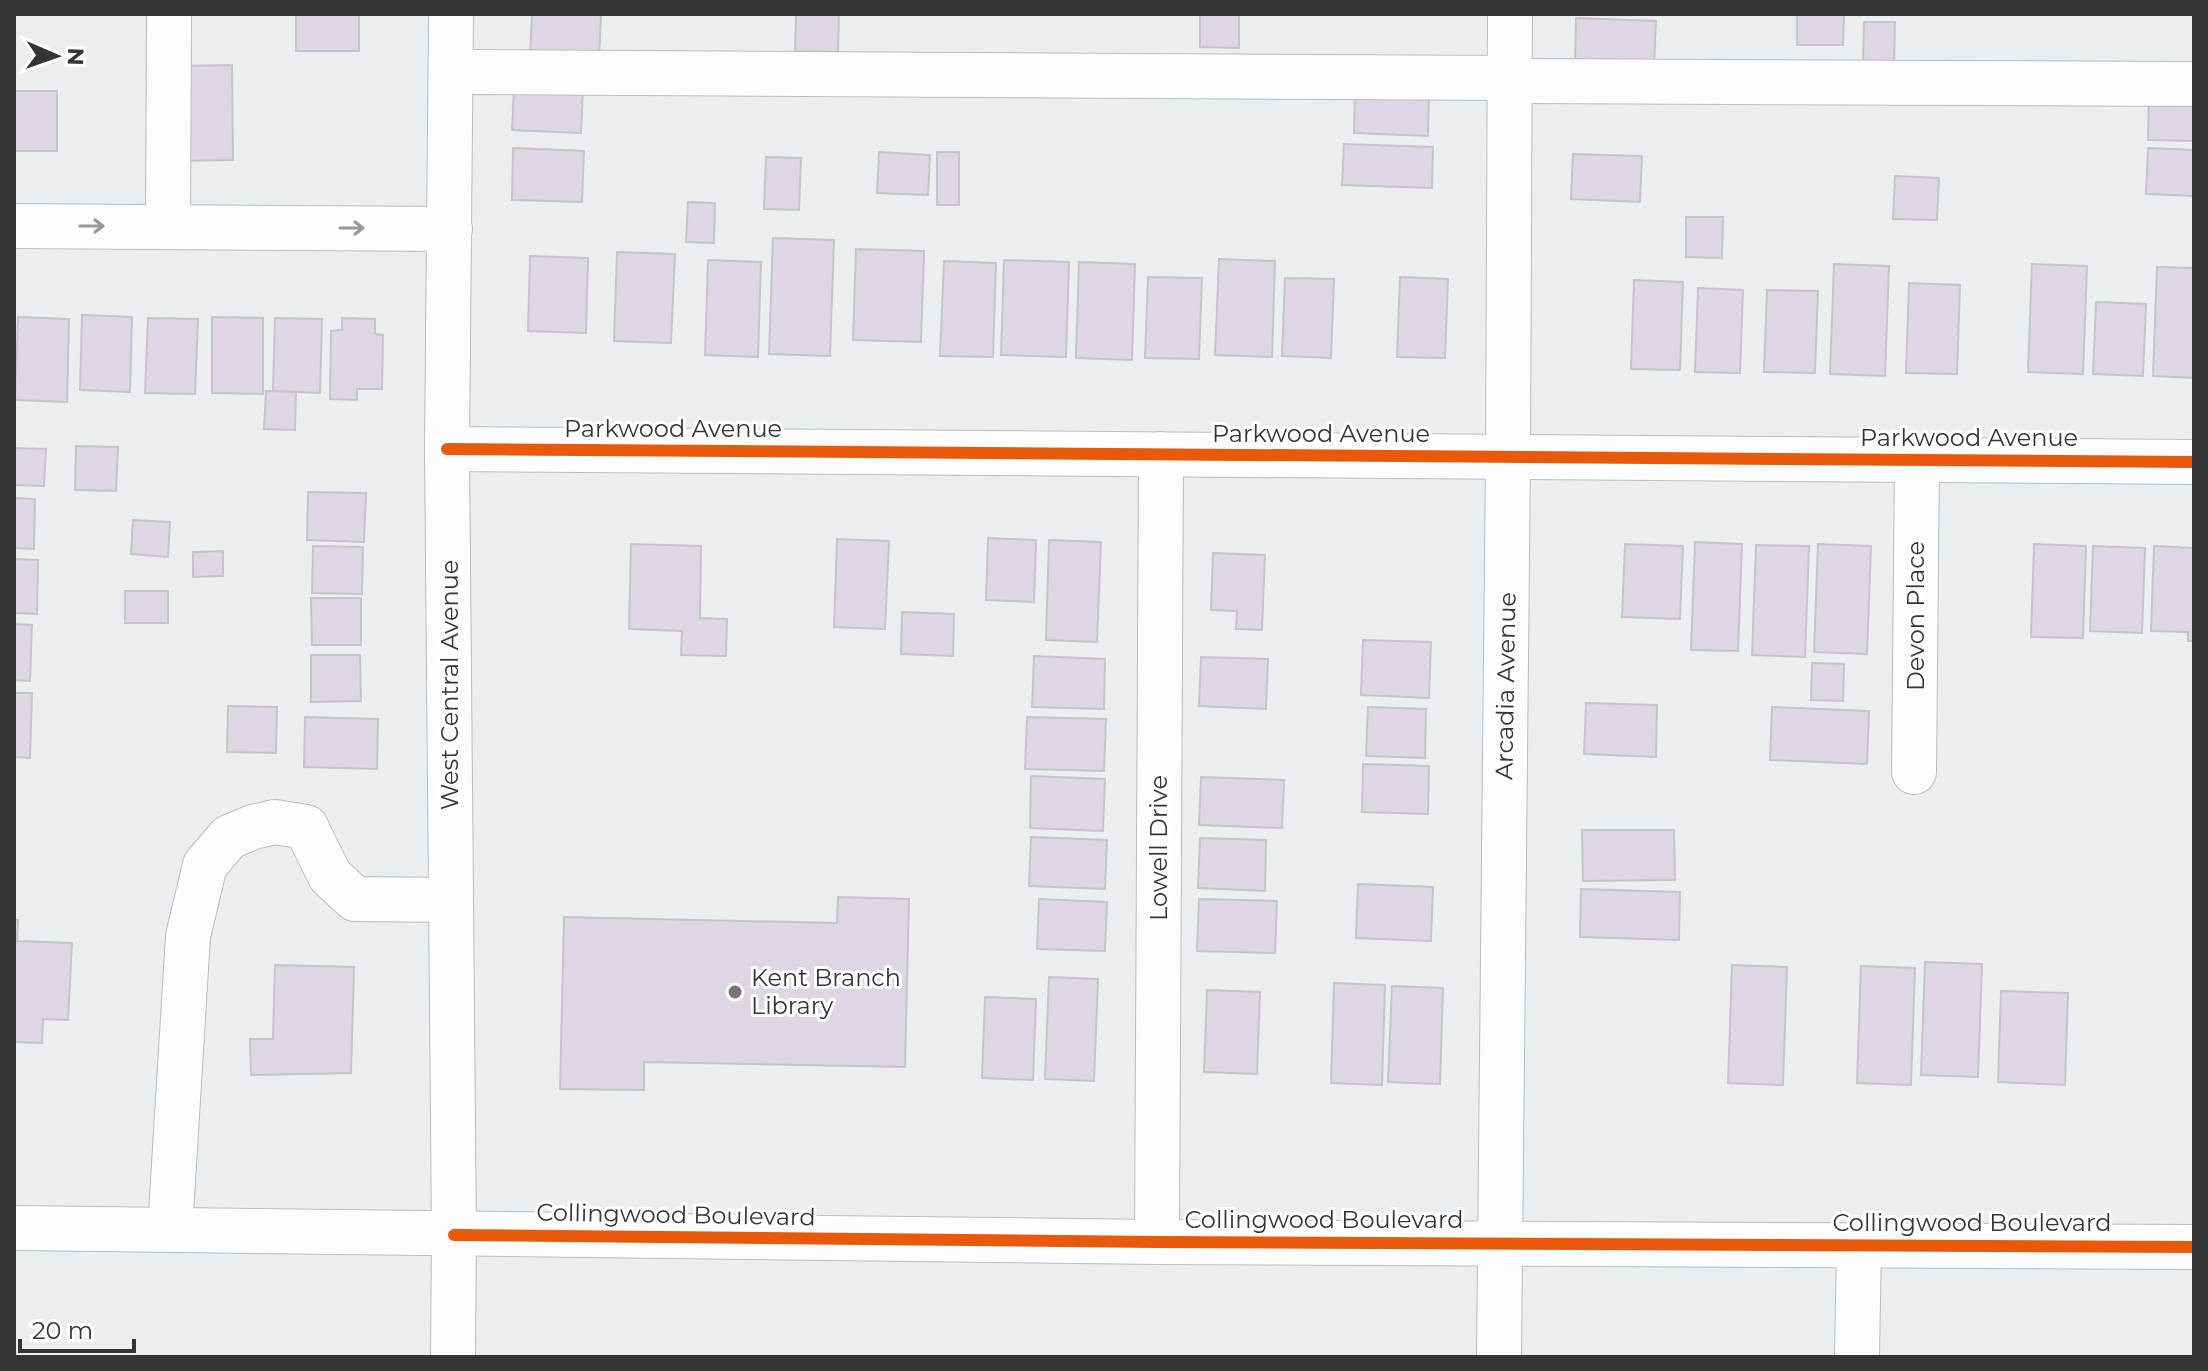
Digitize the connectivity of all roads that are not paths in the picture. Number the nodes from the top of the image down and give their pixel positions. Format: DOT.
graph roads {
  1 [pos="169,14"];
  2 [pos="451,14"];
  3 [pos="1510,14"];
  4 [pos="451,72"];
  5 [pos="1509,80"];
  6 [pos="2194,84"];
  7 [pos="14,226"];
  8 [pos="168,227"];
  9 [pos="450,229"];
  10 [pos="447,449"];
  11 [pos="1161,454"];
  12 [pos="1508,457"];
  13 [pos="1917,460"];
  14 [pos="2194,462"];
  15 [pos="1914,772"];
  16 [pos="451,900"];
  17 [pos="14,1228"];
  18 [pos="170,1230"];
  19 [pos="454,1235"];
  20 [pos="1157,1242"];
  21 [pos="1500,1243"];
  22 [pos="1859,1245"];
  23 [pos="2194,1247"];
  24 [pos="453,1357"];
  25 [pos="1499,1357"];
  26 [pos="1857,1357"];
  1 -- 8 [label="street"];
  2 -- 4 [label="street, West Central Avenue"];
  3 -- 5 [label="street, Arcadia Avenue"];
  4 -- 5 [label="street"];
  4 -- 9 [label="street, West Central Avenue"];
  5 -- 6 [label="street"];
  5 -- 12 [label="street, Arcadia Avenue"];
  7 -- 8 [label="street, one-way"];
  8 -- 9 [label="street, one-way"];
  9 -- 10 [label="street, West Central Avenue"];
  10 -- 11 [label="street, Parkwood Avenue"];
  10 -- 16 [label="street, West Central Avenue"];
  11 -- 12 [label="street, Parkwood Avenue"];
  11 -- 20 [label="street, Lowell Drive"];
  12 -- 13 [label="street, Parkwood Avenue"];
  12 -- 21 [label="street, Arcadia Avenue"];
  13 -- 14 [label="street, Parkwood Avenue"];
  13 -- 15 [label="street, Devon Place"];
  16 -- 18 [label="street"];
  16 -- 19 [label="street, West Central Avenue"];
  17 -- 18 [label="street, Collingwood Boulevard"];
  18 -- 19 [label="street, Collingwood Boulevard"];
  19 -- 20 [label="street, Collingwood Boulevard"];
  19 -- 24 [label="street, West Central Avenue"];
  20 -- 21 [label="street, Collingwood Boulevard"];
  21 -- 22 [label="street, Collingwood Boulevard"];
  21 -- 25 [label="street, Arcadia Avenue"];
  22 -- 23 [label="street, Collingwood Boulevard"];
  22 -- 26 [label="street"];
}
